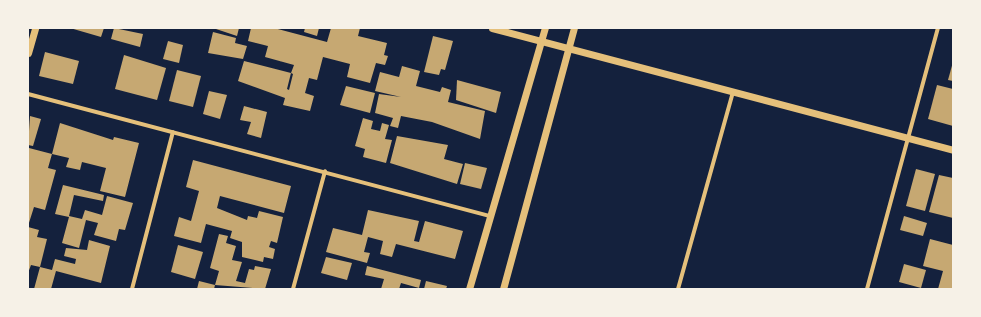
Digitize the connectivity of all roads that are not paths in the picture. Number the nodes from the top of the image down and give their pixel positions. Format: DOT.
graph roads {
  1 [pos="35,28"];
  2 [pos="492,28"];
  3 [pos="545,28"];
  4 [pos="574,28"];
  5 [pos="938,28"];
  6 [pos="541,41"];
  7 [pos="569,48"];
  8 [pos="28,53"];
  9 [pos="733,92"];
  10 [pos="28,94"];
  11 [pos="173,132"];
  12 [pos="908,138"];
  13 [pos="953,150"];
  14 [pos="325,171"];
  15 [pos="490,216"];
  16 [pos="132,289"];
  17 [pos="293,289"];
  18 [pos="469,289"];
  19 [pos="503,289"];
  20 [pos="678,289"];
  21 [pos="866,289"];
  1 -- 8 [label="street"];
  2 -- 6 [label="street"];
  3 -- 6 [label="street"];
  4 -- 7 [label="street"];
  5 -- 12 [label="street"];
  6 -- 7 [label="street"];
  6 -- 15 [label="street"];
  7 -- 9 [label="street"];
  7 -- 19 [label="street"];
  9 -- 12 [label="street"];
  9 -- 20 [label="street"];
  10 -- 11 [label="street"];
  11 -- 14 [label="street"];
  11 -- 16 [label="street"];
  12 -- 13 [label="street"];
  12 -- 21 [label="street"];
  14 -- 15 [label="street"];
  14 -- 17 [label="street"];
  15 -- 18 [label="street"];
}
